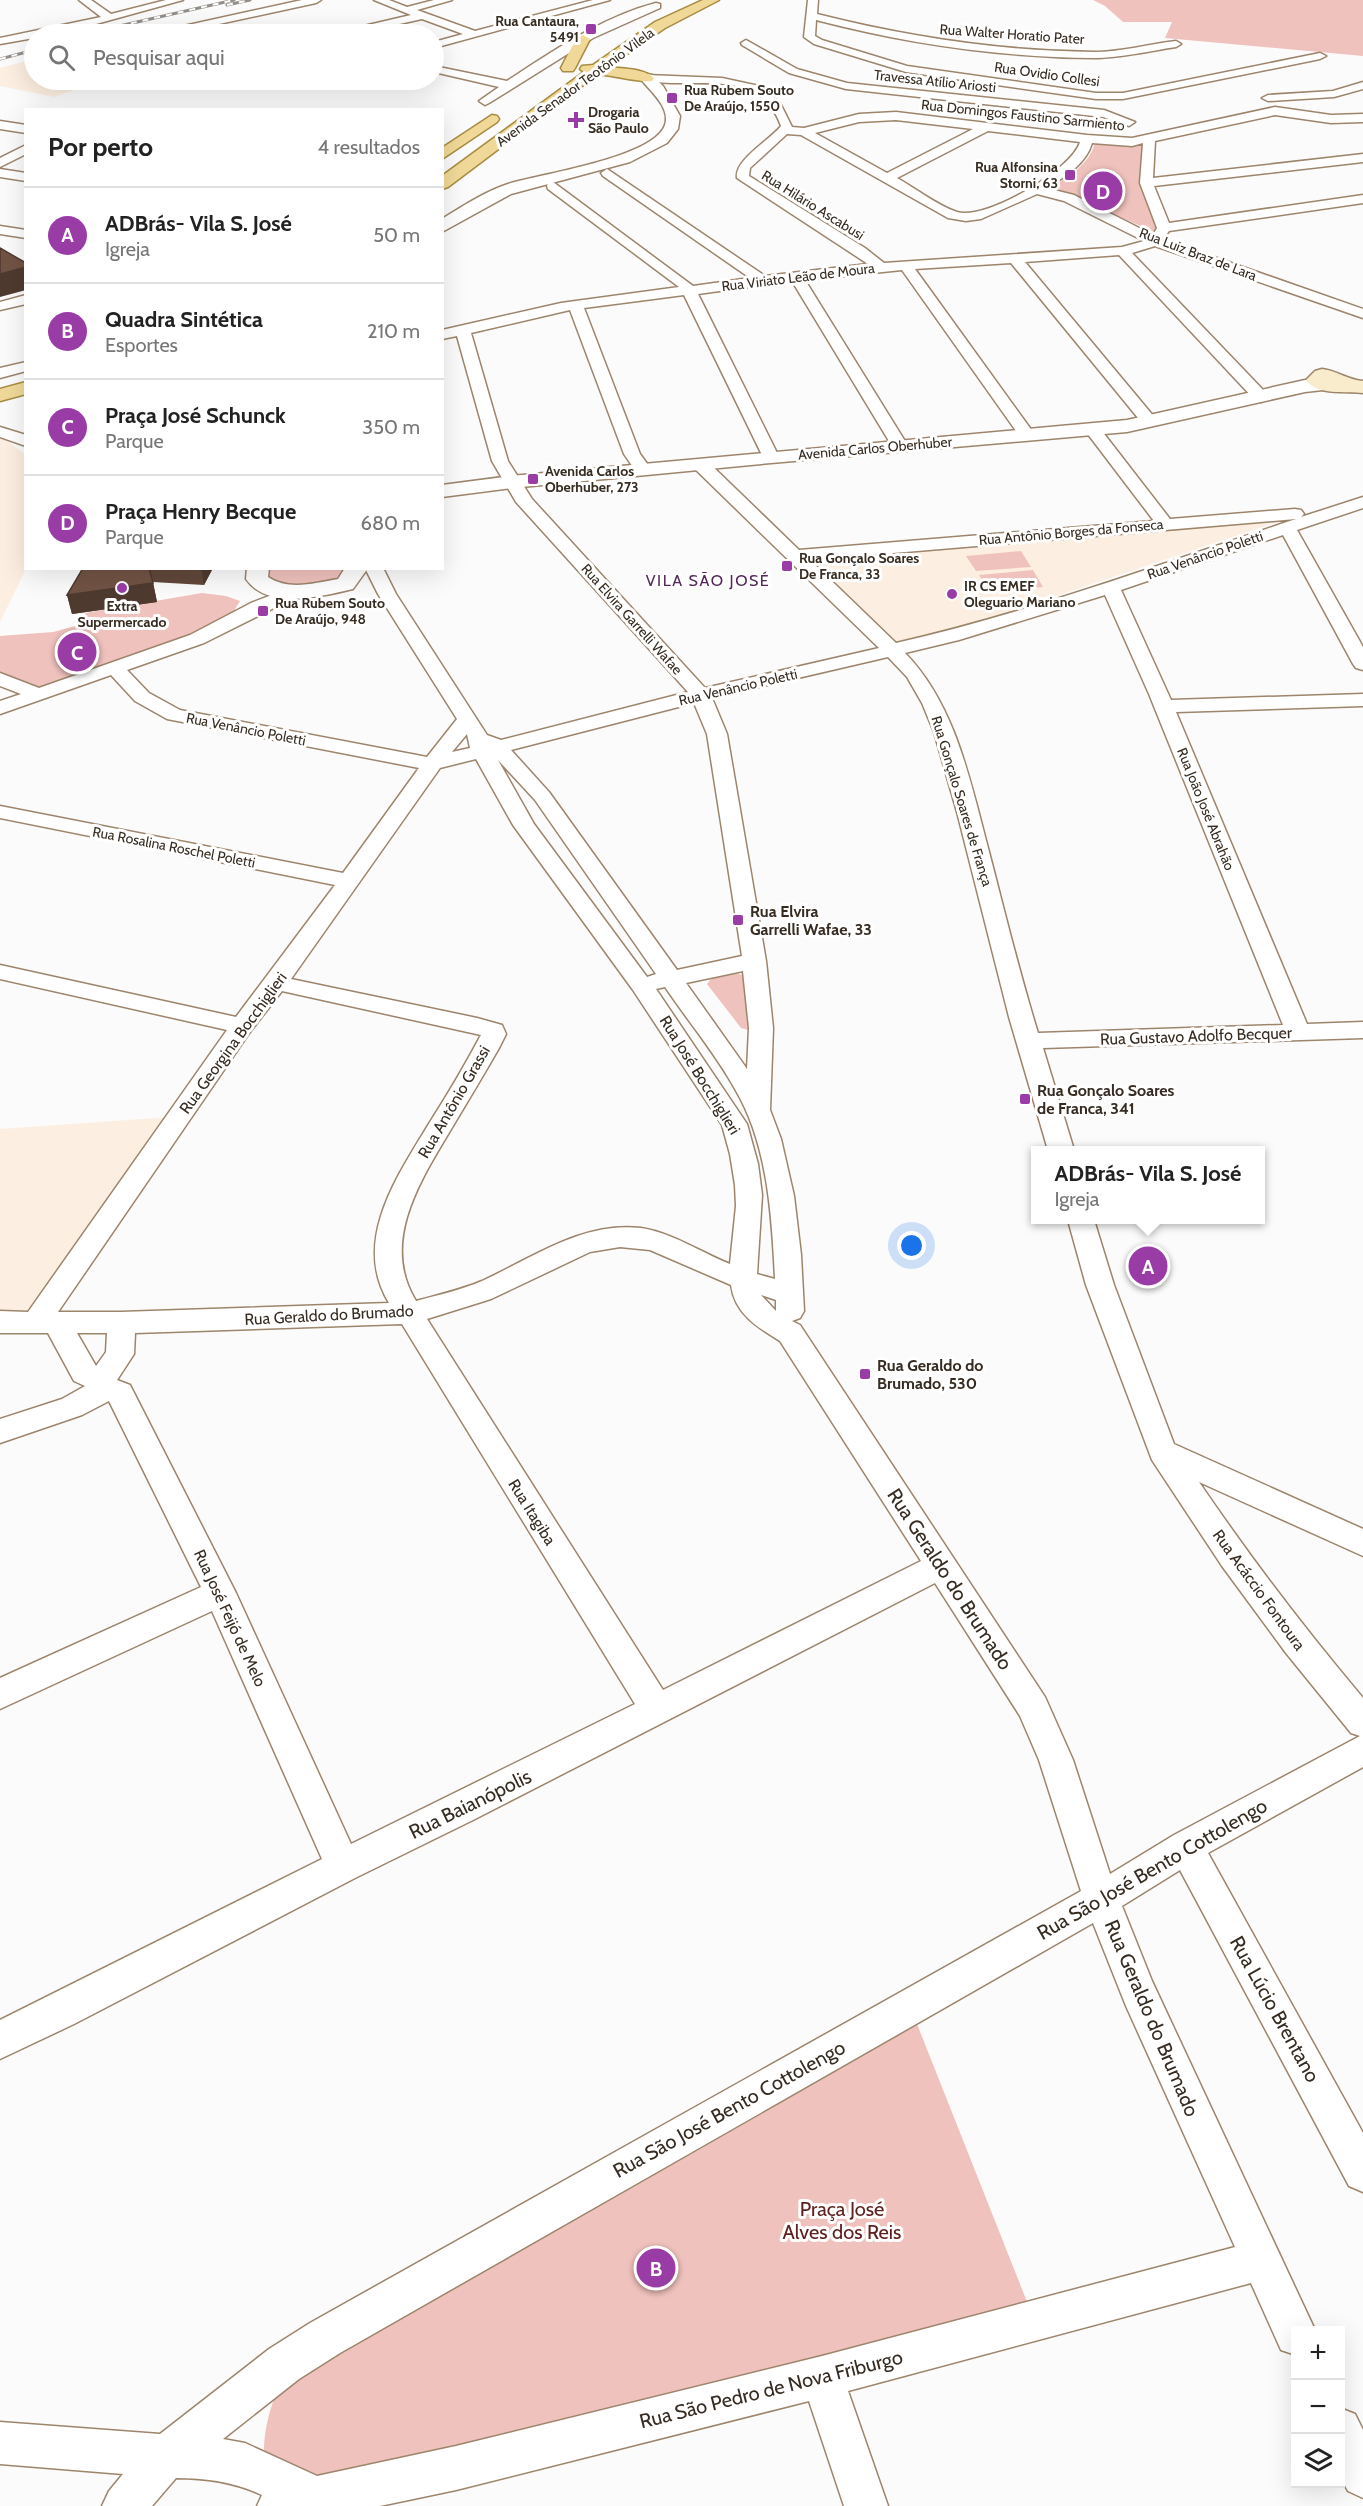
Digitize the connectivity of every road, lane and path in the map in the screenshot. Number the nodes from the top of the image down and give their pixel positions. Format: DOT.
graph roads {
  1 [pos="84,0"];
  2 [pos="178,0"];
  3 [pos="316,0"];
  4 [pos="379,0"];
  5 [pos="447,0"];
  6 [pos="605,0"];
  7 [pos="671,0"];
  8 [pos="714,0"];
  9 [pos="813,0"];
  10 [pos="656,6"];
  11 [pos="406,10"];
  12 [pos="422,16"];
  13 [pos="811,16"];
  14 [pos="110,18"];
  15 [pos="517,23"];
  16 [pos="82,24"];
  17 [pos="207,24"];
  18 [pos="386,24"];
  19 [pos="554,25"];
  20 [pos="0,28"];
  21 [pos="541,29"];
  22 [pos="567,33"];
  23 [pos="473,34"];
  24 [pos="24,36"];
  25 [pos="15,38"];
  26 [pos="0,41"];
  27 [pos="444,42"];
  28 [pos="583,42"];
  29 [pos="636,42"];
  30 [pos="746,43"];
  31 [pos="1176,44"];
  32 [pos="617,54"];
  33 [pos="1320,56"];
  34 [pos="596,69"];
  35 [pos="444,71"];
  36 [pos="1243,73"];
  37 [pos="641,76"];
  38 [pos="508,85"];
  39 [pos="576,85"];
  40 [pos="1363,85"];
  41 [pos="1261,93"];
  42 [pos="485,101"];
  43 [pos="506,110"];
  44 [pos="1275,111"];
  45 [pos="1363,118"];
  46 [pos="1147,119"];
  47 [pos="1332,119"];
  48 [pos="1128,122"];
  49 [pos="0,125"];
  50 [pos="986,127"];
  51 [pos="24,129"];
  52 [pos="786,130"];
  53 [pos="804,132"];
  54 [pos="1083,139"];
  55 [pos="1149,139"];
  56 [pos="1355,144"];
  57 [pos="24,150"];
  58 [pos="444,154"];
  59 [pos="1363,158"];
  60 [pos="0,163"];
  61 [pos="0,173"];
  62 [pos="607,173"];
  63 [pos="24,177"];
  64 [pos="888,178"];
  65 [pos="444,183"];
  66 [pos="1146,183"];
  67 [pos="553,186"];
  68 [pos="1035,189"];
  69 [pos="1363,199"];
  70 [pos="446,222"];
  71 [pos="1164,228"];
  72 [pos="0,230"];
  73 [pos="24,234"];
  74 [pos="1155,241"];
  75 [pos="1122,251"];
  76 [pos="1015,258"];
  77 [pos="906,266"];
  78 [pos="881,267"];
  79 [pos="796,276"];
  80 [pos="763,281"];
  81 [pos="689,290"];
  82 [pos="24,300"];
  83 [pos="575,305"];
  84 [pos="0,306"];
  85 [pos="1363,314"];
  86 [pos="463,330"];
  87 [pos="444,335"];
  88 [pos="24,367"];
  89 [pos="0,373"];
  90 [pos="1338,380"];
  91 [pos="24,389"];
  92 [pos="0,395"];
  93 [pos="1261,397"];
  94 [pos="1149,421"];
  95 [pos="1092,429"];
  96 [pos="0,432"];
  97 [pos="1026,435"];
  98 [pos="24,440"];
  99 [pos="900,446"];
  100 [pos="771,457"];
  101 [pos="701,465"];
  102 [pos="643,469"];
  103 [pos="511,482"];
  104 [pos="444,491"];
  105 [pos="1355,504"];
  106 [pos="1165,524"];
  107 [pos="1287,527"];
  108 [pos="797,556"];
  109 [pos="375,570"];
  110 [pos="257,574"];
  111 [pos="351,576"];
  112 [pos="1111,587"];
  113 [pos="290,593"];
  114 [pos="387,594"];
  115 [pos="229,622"];
  116 [pos="893,651"];
  117 [pos="1363,664"];
  118 [pos="116,669"];
  119 [pos="0,680"];
  120 [pos="40,695"];
  121 [pos="701,695"];
  122 [pos="1363,700"];
  123 [pos="1164,706"];
  124 [pos="0,708"];
  125 [pos="481,737"];
  126 [pos="431,764"];
  127 [pos="0,812"];
  128 [pos="348,881"];
  129 [pos="754,961"];
  130 [pos="0,972"];
  131 [pos="670,978"];
  132 [pos="277,983"];
  133 [pos="641,985"];
  134 [pos="242,1026"];
  135 [pos="1363,1030"];
  136 [pos="1298,1032"];
  137 [pos="1029,1041"];
  138 [pos="759,1108"];
  139 [pos="734,1124"];
  140 [pos="1060,1146"];
  141 [pos="1082,1224"];
  142 [pos="744,1280"];
  143 [pos="790,1294"];
  144 [pos="408,1313"];
  145 [pos="0,1322"];
  146 [pos="48,1323"];
  147 [pos="121,1323"];
  148 [pos="790,1333"];
  149 [pos="104,1384"];
  150 [pos="0,1431"];
  151 [pos="1162,1452"];
  152 [pos="1363,1543"];
  153 [pos="940,1566"];
  154 [pos="220,1593"];
  155 [pos="0,1694"];
  156 [pos="656,1709"];
  157 [pos="1363,1722"];
  158 [pos="1363,1750"];
  159 [pos="1186,1847"];
  160 [pos="343,1866"];
  161 [pos="1101,1899"];
  162 [pos="0,2040"];
  163 [pos="1363,2172"];
  164 [pos="1260,2260"];
  165 [pos="1292,2326"];
  166 [pos="822,2377"];
  167 [pos="1343,2434"];
  168 [pos="0,2443"];
  169 [pos="166,2456"];
  170 [pos="1363,2476"];
  171 [pos="298,2502"];
  172 [pos="124,2506"];
  173 [pos="866,2506"];
  1 -- 14 [label="street"];
  2 -- 14 [label="street"];
  3 -- 17 [label="street"];
  4 -- 11 [label="street"];
  5 -- 11 [label="street"];
  6 -- 15 [label="street"];
  7 -- 10 [label="main road, Avenida Senador Teotônio Vilela"];
  8 -- 29 [label="main road, Avenida Senador Teotônio Vilela"];
  9 -- 13 [label="street, Rua Ovidio Collesi"];
  10 -- 28 [label="main road, Avenida Senador Teotônio Vilela"];
  10 -- 28 [label="street"];
  11 -- 12 [label="street"];
  12 -- 18 [label="street"];
  12 -- 23 [label="street"];
  13 -- 31 [label="street, Rua Walter Horatio Pater"];
  13 -- 36 [label="street, Rua Ovidio Collesi"];
  14 -- 16 [label="street"];
  15 -- 19 [label="street"];
  15 -- 21 [label="street"];
  15 -- 23 [label="street"];
  20 -- 25 [label="street"];
  22 -- 28 [label="street"];
  23 -- 27 [label="street"];
  24 -- 25 [label="street"];
  25 -- 26 [label="street"];
  28 -- 32 [label="main road"];
  28 -- 34 [label="main road, Avenida Senador Teotônio Vilela"];
  28 -- 38 [label="street"];
  29 -- 32 [label="main road, Avenida Senador Teotônio Vilela"];
  29 -- 37 [label="main road"];
  30 -- 48 [label="street, Travessa Atílio Ariosti"];
  32 -- 34 [label="main road, Avenida Senador Teotônio Vilela"];
  33 -- 36 [label="street, Rua Ovidio Collesi"];
  34 -- 37 [label="main road"];
  34 -- 39 [label="main road, Avenida Senador Teotônio Vilela"];
  35 -- 38 [label="street"];
  36 -- 41 [label="street"];
  37 -- 39 [label="main road"];
  37 -- 52 [label="street"];
  37 -- 70 [label="street"];
  38 -- 42 [label="street"];
  39 -- 65 [label="main road, Avenida Senador Teotônio Vilela"];
  40 -- 41 [label="street"];
  41 -- 44 [label="street"];
  43 -- 58 [label="main road, Avenida Senador Teotônio Vilela"];
  44 -- 47 [label="street, Rua Domingos Faustino Sarmiento"];
  44 -- 55 [label="street, Rua Domingos Faustino Sarmiento"];
  45 -- 47 [label="street, Rua Domingos Faustino Sarmiento"];
  46 -- 48 [label="street"];
  47 -- 56 [label="street"];
  48 -- 54 [label="street"];
  49 -- 51 [label="street"];
  50 -- 53 [label="street, Rua Domingos Faustino Sarmiento"];
  50 -- 54 [label="street, Rua Domingos Faustino Sarmiento"];
  50 -- 64 [label="street"];
  52 -- 53 [label="street, Rua Domingos Faustino Sarmiento"];
  52 -- 78 [label="street, Rua Hilário Ascabusi"];
  53 -- 64 [label="street"];
  54 -- 55 [label="street, Rua Domingos Faustino Sarmiento"];
  54 -- 68 [label="street"];
  55 -- 66 [label="street"];
  57 -- 60 [label="street"];
  59 -- 66 [label="street"];
  61 -- 63 [label="street"];
  62 -- 80 [label="street"];
  64 -- 68 [label="street"];
  66 -- 71 [label="street"];
  67 -- 81 [label="street"];
  68 -- 74 [label="street, Rua Luiz Braz de Lara"];
  69 -- 71 [label="street"];
  71 -- 74 [label="street"];
  72 -- 73 [label="street"];
  74 -- 75 [label="street, Rua Viriato Leão de Moura"];
  74 -- 85 [label="street, Rua Luiz Braz de Lara"];
  75 -- 76 [label="street, Rua Viriato Leão de Moura"];
  75 -- 93 [label="street"];
  76 -- 77 [label="street, Rua Viriato Leão de Moura"];
  76 -- 94 [label="street"];
  77 -- 78 [label="street, Rua Viriato Leão de Moura"];
  77 -- 97 [label="street"];
  78 -- 79 [label="street, Rua Viriato Leão de Moura"];
  79 -- 80 [label="street, Rua Viriato Leão de Moura"];
  79 -- 99 [label="street"];
  80 -- 81 [label="street, Rua Viriato Leão de Moura"];
  81 -- 83 [label="street, Rua Viriato Leão de Moura"];
  81 -- 100 [label="street"];
  82 -- 84 [label="street"];
  83 -- 86 [label="street, Rua Viriato Leão de Moura"];
  83 -- 102 [label="street"];
  86 -- 87 [label="street, Rua Viriato Leão de Moura"];
  86 -- 103 [label="street, Rua Elvira Garrelli Wafae"];
  88 -- 89 [label="street"];
  90 -- 93 [label="street, Avenida Carlos Oberhuber"];
  91 -- 92 [label="main road"];
  93 -- 94 [label="street, Avenida Carlos Oberhuber"];
  94 -- 95 [label="street, Avenida Carlos Oberhuber"];
  95 -- 97 [label="street, Avenida Carlos Oberhuber"];
  95 -- 106 [label="street"];
  96 -- 98 [label="street"];
  97 -- 99 [label="street, Avenida Carlos Oberhuber"];
  99 -- 100 [label="street, Avenida Carlos Oberhuber"];
  100 -- 101 [label="street, Avenida Carlos Oberhuber"];
  101 -- 102 [label="street, Avenida Carlos Oberhuber"];
  101 -- 108 [label="street, Rua Gonçalo Soares de França"];
  102 -- 103 [label="street, Avenida Carlos Oberhuber"];
  103 -- 104 [label="street, Avenida Carlos Oberhuber"];
  103 -- 121 [label="street, Rua Elvira Garrelli Wafae"];
  105 -- 106 [label="street, Rua Antônio Borges da Fonseca"];
  105 -- 107 [label="street, Rua Venâncio Poletti"];
  106 -- 108 [label="street, Rua Antônio Borges da Fonseca"];
  107 -- 112 [label="street, Rua Venâncio Poletti"];
  107 -- 117 [label="street"];
  108 -- 116 [label="street, Rua Gonçalo Soares de França"];
  109 -- 114 [label="street"];
  110 -- 113 [label="street"];
  110 -- 115 [label="street"];
  111 -- 113 [label="street"];
  111 -- 114 [label="street"];
  112 -- 116 [label="street, Rua Venâncio Poletti"];
  112 -- 123 [label="street, Rua João José Abrahão"];
  113 -- 115 [label="street"];
  114 -- 125 [label="street"];
  115 -- 118 [label="street"];
  116 -- 121 [label="street, Rua Venâncio Poletti"];
  116 -- 137 [label="street, Rua Gonçalo Soares de França"];
  118 -- 120 [label="street"];
  118 -- 126 [label="street, Rua Venâncio Poletti"];
  119 -- 120 [label="street"];
  120 -- 124 [label="street"];
  121 -- 125 [label="street, Rua Venâncio Poletti"];
  121 -- 129 [label="street, Rua Elvira Garrelli Wafae"];
  122 -- 123 [label="street"];
  123 -- 136 [label="street, Rua João José Abrahão"];
  125 -- 126 [label="street, Rua Georgina Bocchiglieri"];
  125 -- 126 [label="street, Rua Venâncio Poletti"];
  125 -- 131 [label="street, Rua José Bocchiglieri"];
  125 -- 133 [label="street, Rua José Bocchiglieri"];
  126 -- 128 [label="street, Rua Georgina Bocchiglieri"];
  127 -- 128 [label="street, Rua Rosalina Roschel Poletti"];
  128 -- 132 [label="street, Rua Georgina Bocchiglieri"];
  129 -- 131 [label="street"];
  129 -- 138 [label="street, Rua Elvira Garrelli Wafae"];
  130 -- 134 [label="street"];
  131 -- 133 [label="street"];
  131 -- 138 [label="street, Rua José Bocchiglieri"];
  132 -- 134 [label="street, Rua Georgina Bocchiglieri"];
  132 -- 144 [label="street, Rua Antônio Grassi"];
  133 -- 139 [label="street, Rua José Bocchiglieri"];
  134 -- 146 [label="street, Rua Georgina Bocchiglieri"];
  135 -- 136 [label="street, Rua Gustavo Adolfo Becquer"];
  136 -- 137 [label="street, Rua Gustavo Adolfo Becquer"];
  137 -- 140 [label="street, Rua Gonçalo Soares de França"];
  138 -- 139 [label="street"];
  138 -- 143 [label="street, Rua José Bocchiglieri"];
  139 -- 142 [label="street, Rua José Bocchiglieri"];
  141 -- 151 [label="street"];
  142 -- 143 [label="street, Rua Geraldo do Brumado"];
  142 -- 144 [label="street, Rua Geraldo do Brumado"];
  142 -- 148 [label="street, Rua José Bocchiglieri"];
  143 -- 148 [label="street, Rua José Bocchiglieri"];
  144 -- 147 [label="street, Rua Geraldo do Brumado"];
  144 -- 156 [label="street, Rua Itagiba"];
  145 -- 146 [label="street, Rua Geraldo do Brumado"];
  146 -- 147 [label="street, Rua Geraldo do Brumado"];
  146 -- 149 [label="street, Rua José Feijó de Melo"];
  147 -- 149 [label="street"];
  148 -- 153 [label="street, Rua Geraldo do Brumado"];
  149 -- 150 [label="street"];
  149 -- 154 [label="street, Rua José Feijó de Melo"];
  151 -- 152 [label="street"];
  151 -- 157 [label="street, Rua Acáccio Fontoura"];
  153 -- 156 [label="street, Rua Baianópolis"];
  153 -- 161 [label="street, Rua Geraldo do Brumado"];
  154 -- 155 [label="street"];
  154 -- 160 [label="street, Rua José Feijó de Melo"];
  156 -- 160 [label="street, Rua Baianópolis"];
  158 -- 159 [label="street, Rua São José Bento Cottolengo"];
  159 -- 161 [label="street, Rua São José Bento Cottolengo"];
  159 -- 163 [label="street, Rua Lúcio Brentano"];
  160 -- 162 [label="street, Rua Baianópolis"];
  161 -- 164 [label="street, Rua Geraldo do Brumado"];
  161 -- 169 [label="street, Rua São José Bento Cottolengo"];
  164 -- 165 [label="street, Rua Geraldo do Brumado"];
  164 -- 166 [label="street, Rua São Pedro de Nova Friburgo"];
  166 -- 171 [label="street, Rua São Pedro de Nova Friburgo"];
  166 -- 173 [label="street"];
  167 -- 170 [label="street"];
  168 -- 169 [label="street"];
  169 -- 171 [label="street"];
  169 -- 172 [label="street, Rua São José Bento Cottolengo"];
}
